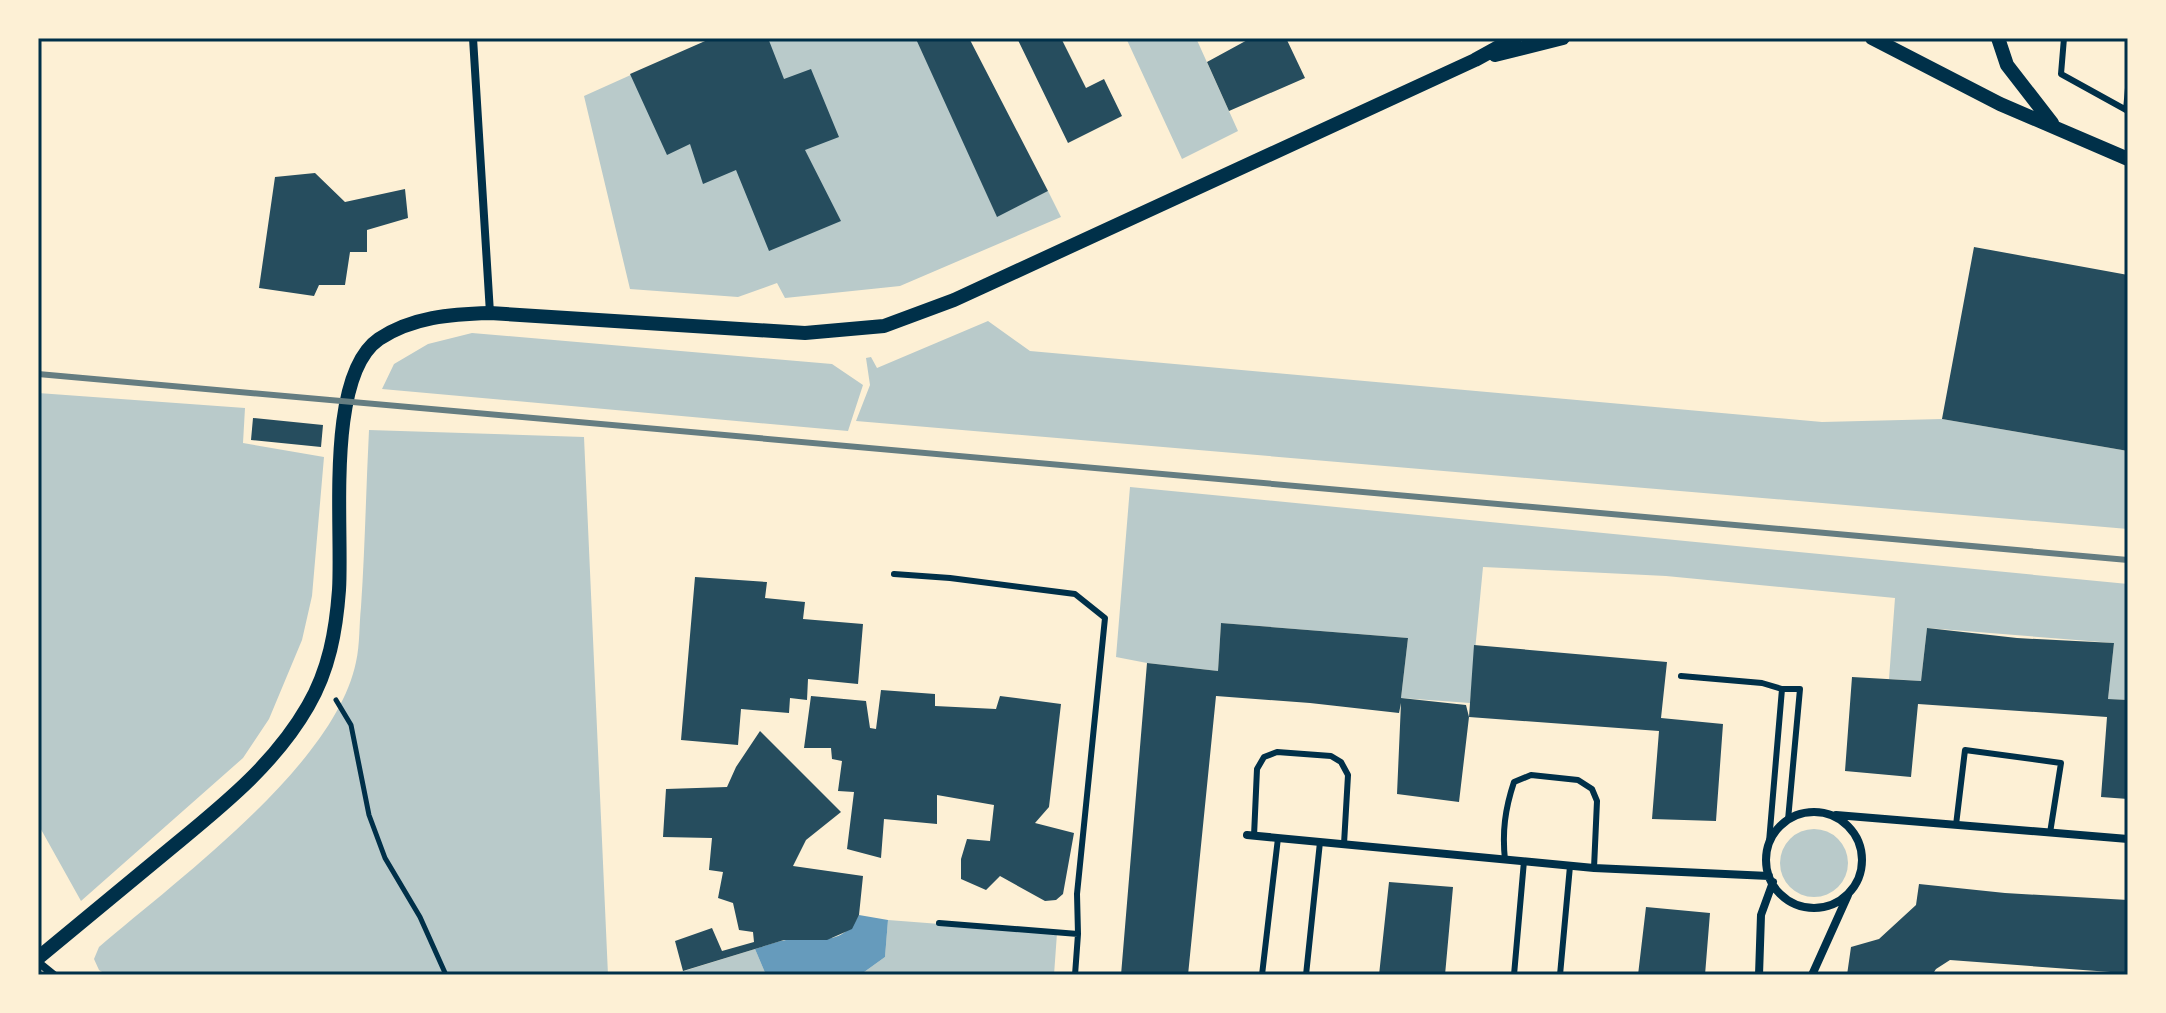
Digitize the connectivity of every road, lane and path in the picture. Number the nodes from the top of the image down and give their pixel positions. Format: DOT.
graph roads {
  1 [pos="473,38"];
  2 [pos="1515,38"];
  3 [pos="1563,38"];
  4 [pos="1998,38"];
  5 [pos="2064,38"];
  6 [pos="1878,39"];
  7 [pos="1475,60"];
  8 [pos="2128,88"];
  9 [pos="2127,110"];
  10 [pos="2054,127"];
  11 [pos="2128,159"];
  12 [pos="490,313"];
  13 [pos="894,574"];
  14 [pos="1681,676"];
  15 [pos="323,679"];
  16 [pos="1782,689"];
  17 [pos="1831,815"];
  18 [pos="1788,820"];
  19 [pos="1956,825"];
  20 [pos="2050,833"];
  21 [pos="1250,836"];
  22 [pos="1278,838"];
  23 [pos="2128,839"];
  24 [pos="1320,842"];
  25 [pos="1769,842"];
  26 [pos="1344,844"];
  27 [pos="1505,860"];
  28 [pos="1524,861"];
  29 [pos="1570,866"];
  30 [pos="1594,868"];
  31 [pos="1771,879"];
  32 [pos="1849,893"];
  33 [pos="939,923"];
  34 [pos="1078,934"];
  35 [pos="38,960"];
  36 [pos="54,975"];
  37 [pos="446,975"];
  38 [pos="1075,975"];
  39 [pos="1262,975"];
  40 [pos="1306,975"];
  41 [pos="1514,975"];
  42 [pos="1560,975"];
  43 [pos="1759,975"];
  44 [pos="1812,975"];
  1 -- 12 [label="street"];
  2 -- 7 [label="street"];
  3 -- 7 [label="street"];
  4 -- 10 [label="street"];
  5 -- 9 [label="lane"];
  6 -- 10 [label="street"];
  7 -- 12 [label="street"];
  8 -- 9 [label="lane"];
  10 -- 11 [label="street"];
  12 -- 15 [label="street"];
  13 -- 34 [label="lane"];
  14 -- 16 [label="lane"];
  15 -- 35 [label="street"];
  15 -- 37 [label="path"];
  16 -- 18 [label="lane"];
  16 -- 25 [label="lane"];
  17 -- 18 [label="street"];
  17 -- 19 [label="street"];
  17 -- 32 [label="street"];
  18 -- 25 [label="street"];
  19 -- 20 [label="street"];
  19 -- 20 [label="lane"];
  20 -- 23 [label="street"];
  21 -- 22 [label="street"];
  21 -- 26 [label="lane"];
  22 -- 24 [label="street"];
  22 -- 39 [label="lane"];
  24 -- 26 [label="street"];
  24 -- 40 [label="lane"];
  25 -- 31 [label="street"];
  26 -- 27 [label="street"];
  27 -- 28 [label="street"];
  27 -- 30 [label="lane"];
  28 -- 29 [label="street"];
  28 -- 41 [label="lane"];
  29 -- 30 [label="street"];
  29 -- 42 [label="lane"];
  30 -- 31 [label="street"];
  31 -- 32 [label="street"];
  31 -- 43 [label="street"];
  32 -- 44 [label="street"];
  33 -- 34 [label="lane"];
  34 -- 38 [label="lane"];
  35 -- 36 [label="street"];
}
